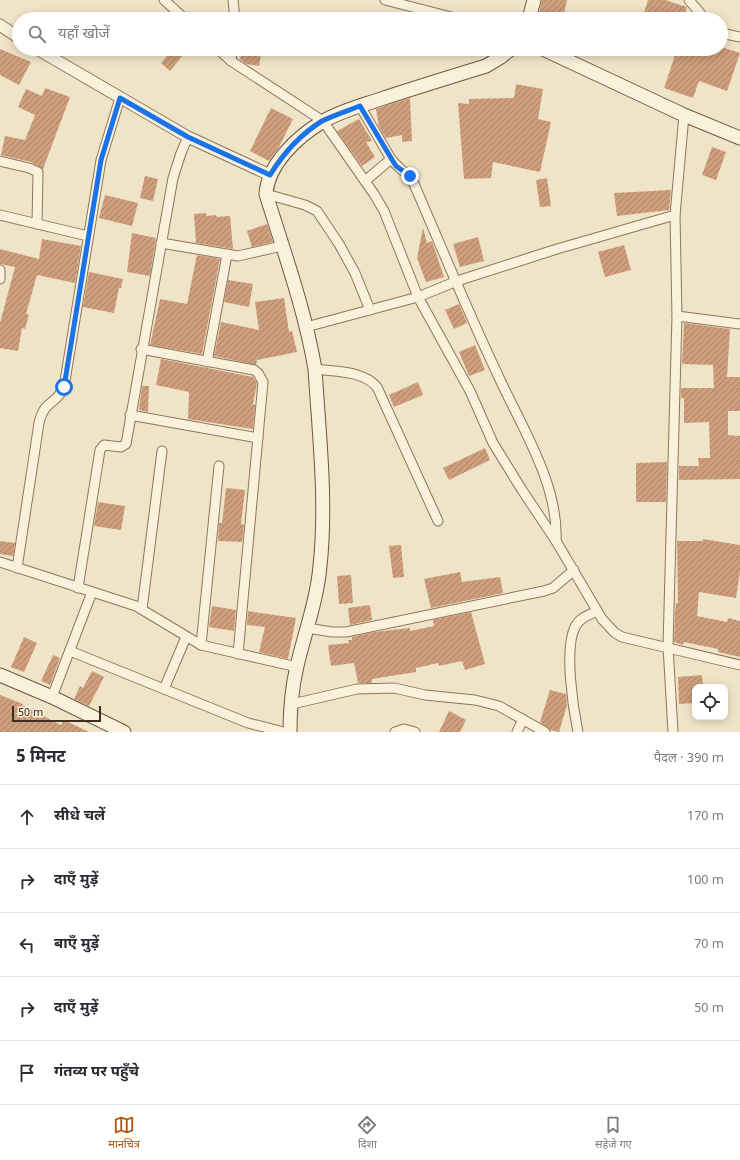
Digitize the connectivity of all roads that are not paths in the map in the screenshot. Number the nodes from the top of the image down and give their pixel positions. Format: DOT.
graph roads {
  1 [pos="164,0"];
  2 [pos="233,0"];
  3 [pos="385,0"];
  4 [pos="534,0"];
  5 [pos="689,0"];
  6 [pos="177,12"];
  7 [pos="234,12"];
  8 [pos="432,12"];
  9 [pos="531,12"];
  10 [pos="699,12"];
  11 [pos="0,25"];
  12 [pos="12,33"];
  13 [pos="728,34"];
  14 [pos="740,37"];
  15 [pos="49,56"];
  16 [pos="226,56"];
  17 [pos="231,56"];
  18 [pos="503,56"];
  19 [pos="558,56"];
  20 [pos="231,61"];
  21 [pos="120,98"];
  22 [pos="360,106"];
  23 [pos="684,115"];
  24 [pos="322,121"];
  25 [pos="188,137"];
  26 [pos="740,138"];
  27 [pos="391,158"];
  28 [pos="0,161"];
  29 [pos="270,175"];
  30 [pos="365,181"];
  31 [pos="266,194"];
  32 [pos="675,215"];
  33 [pos="0,216"];
  34 [pos="37,224"];
  35 [pos="88,236"];
  36 [pos="161,243"];
  37 [pos="282,246"];
  38 [pos="226,255"];
  39 [pos="0,270"];
  40 [pos="0,279"];
  41 [pos="457,281"];
  42 [pos="418,297"];
  43 [pos="370,310"];
  44 [pos="677,316"];
  45 [pos="740,324"];
  46 [pos="306,327"];
  47 [pos="141,350"];
  48 [pos="207,362"];
  49 [pos="315,369"];
  50 [pos="130,415"];
  51 [pos="258,438"];
  52 [pos="162,451"];
  53 [pos="219,466"];
  54 [pos="438,521"];
  55 [pos="556,541"];
  56 [pos="0,562"];
  57 [pos="18,568"];
  58 [pos="574,570"];
  59 [pos="78,588"];
  60 [pos="92,592"];
  61 [pos="142,609"];
  62 [pos="597,610"];
  63 [pos="307,628"];
  64 [pos="186,637"];
  65 [pos="201,645"];
  66 [pos="668,646"];
  67 [pos="70,651"];
  68 [pos="238,654"];
  69 [pos="740,665"];
  70 [pos="297,667"];
  71 [pos="0,675"];
  72 [pos="164,689"];
  73 [pos="52,697"];
  74 [pos="292,704"];
  75 [pos="523,719"];
  76 [pos="124,732"];
  77 [pos="284,732"];
  78 [pos="290,732"];
  79 [pos="395,732"];
  80 [pos="415,732"];
  81 [pos="517,732"];
  82 [pos="546,732"];
  83 [pos="578,732"];
  84 [pos="673,732"];
  1 -- 6 [label="street"];
  2 -- 7 [label="street"];
  3 -- 8 [label="street"];
  4 -- 9 [label="main road"];
  5 -- 10 [label="street"];
  11 -- 12 [label="street"];
  13 -- 14 [label="street"];
  15 -- 21 [label="street"];
  16 -- 20 [label="street"];
  17 -- 20 [label="street"];
  18 -- 22 [label="main road"];
  19 -- 23 [label="main road"];
  20 -- 24 [label="street"];
  21 -- 25 [label="street"];
  21 -- 35 [label="street"];
  22 -- 24 [label="main road"];
  22 -- 27 [label="street"];
  23 -- 26 [label="main road"];
  23 -- 32 [label="street"];
  24 -- 29 [label="main road"];
  24 -- 30 [label="street"];
  25 -- 29 [label="street"];
  25 -- 36 [label="street"];
  27 -- 30 [label="street"];
  27 -- 41 [label="street"];
  28 -- 34 [label="street"];
  29 -- 31 [label="main road"];
  30 -- 42 [label="street"];
  31 -- 37 [label="main road"];
  31 -- 43 [label="street"];
  32 -- 41 [label="street"];
  32 -- 44 [label="street"];
  33 -- 34 [label="street"];
  34 -- 35 [label="street"];
  35 -- 57 [label="street"];
  36 -- 38 [label="street"];
  36 -- 47 [label="street"];
  37 -- 38 [label="street"];
  37 -- 46 [label="main road"];
  38 -- 48 [label="street"];
  39 -- 40 [label="street"];
  41 -- 42 [label="street"];
  41 -- 55 [label="street"];
  42 -- 43 [label="street"];
  42 -- 55 [label="street"];
  43 -- 46 [label="street"];
  44 -- 45 [label="street"];
  44 -- 66 [label="street"];
  46 -- 49 [label="main road"];
  47 -- 48 [label="street"];
  47 -- 50 [label="street"];
  48 -- 51 [label="street"];
  49 -- 54 [label="street"];
  49 -- 63 [label="main road"];
  50 -- 51 [label="street"];
  50 -- 59 [label="street"];
  51 -- 68 [label="street"];
  52 -- 61 [label="street"];
  53 -- 65 [label="street"];
  55 -- 58 [label="street"];
  56 -- 57 [label="street"];
  57 -- 59 [label="street"];
  58 -- 62 [label="street"];
  58 -- 63 [label="street"];
  59 -- 60 [label="street"];
  60 -- 61 [label="street"];
  60 -- 67 [label="street"];
  61 -- 64 [label="street"];
  62 -- 66 [label="street"];
  62 -- 83 [label="street"];
  63 -- 70 [label="main road"];
  64 -- 65 [label="street"];
  64 -- 72 [label="street"];
  65 -- 68 [label="street"];
  66 -- 69 [label="street"];
  66 -- 84 [label="street"];
  67 -- 72 [label="street"];
  67 -- 73 [label="street"];
  68 -- 70 [label="street"];
  70 -- 74 [label="main road"];
  71 -- 73 [label="main road"];
  72 -- 77 [label="street"];
  73 -- 76 [label="main road"];
  74 -- 75 [label="street"];
  74 -- 78 [label="main road"];
  75 -- 81 [label="street"];
  75 -- 82 [label="street"];
  79 -- 80 [label="street"];
}
